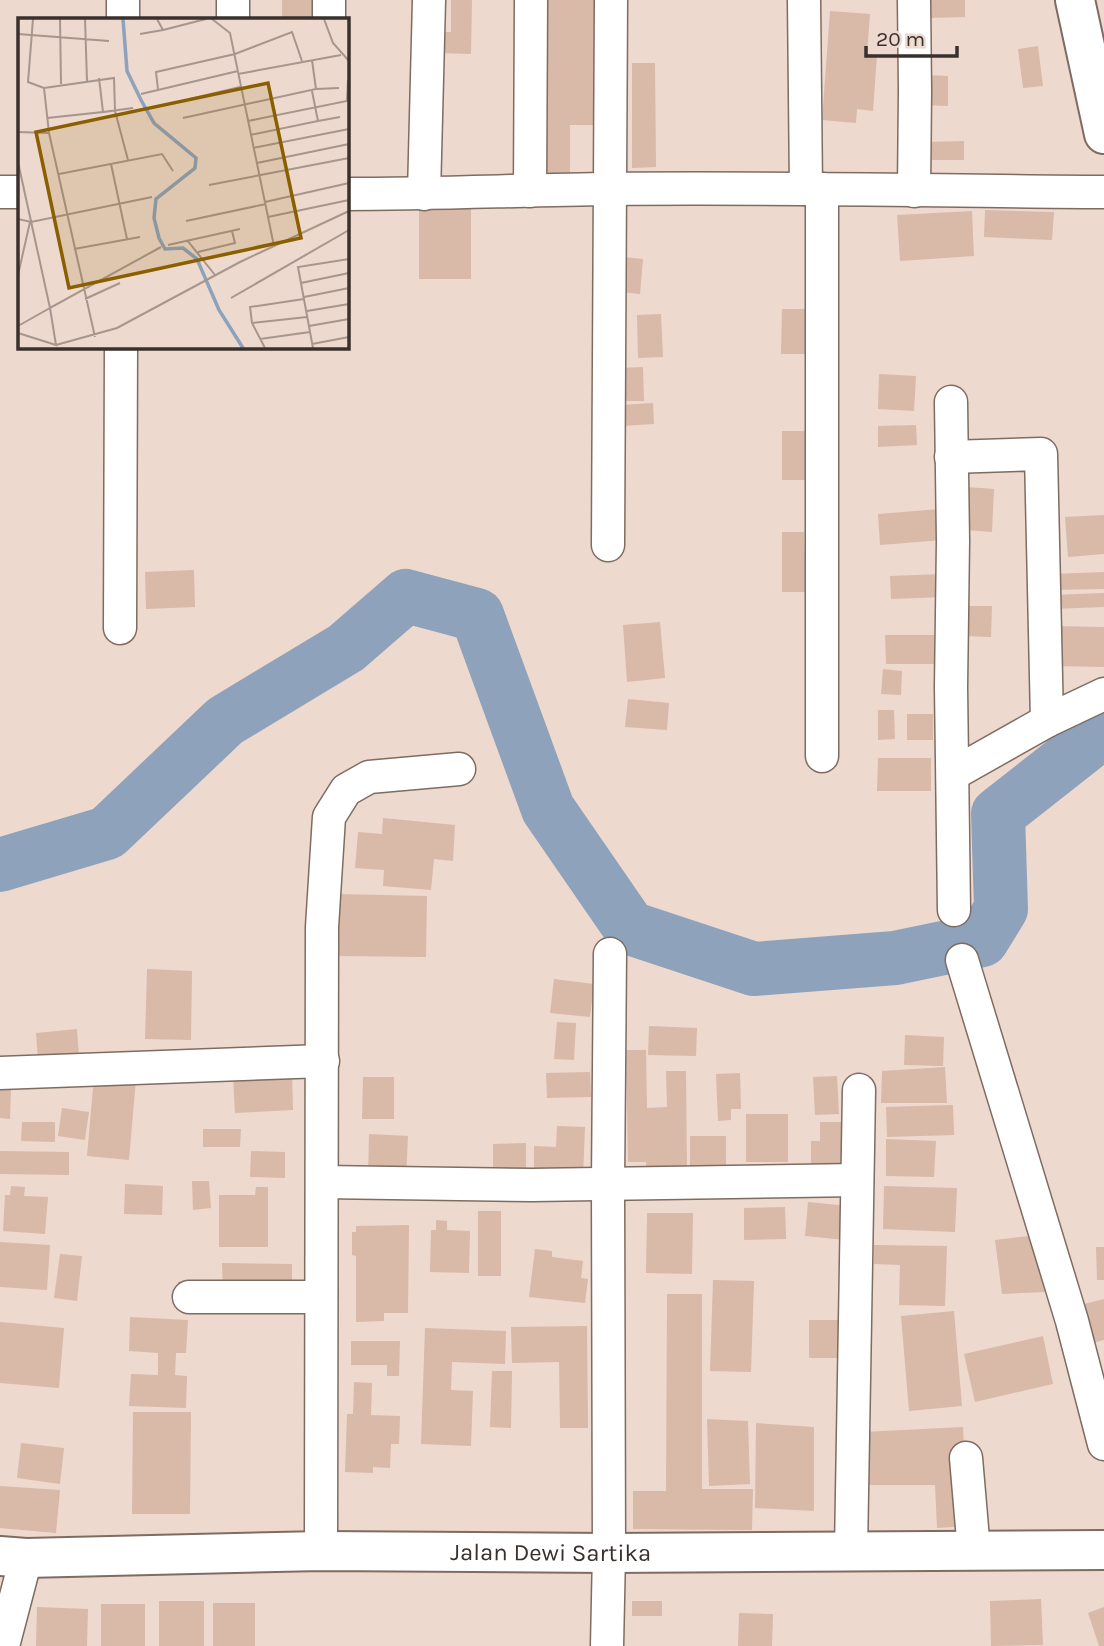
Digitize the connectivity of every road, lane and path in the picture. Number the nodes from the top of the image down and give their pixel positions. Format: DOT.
graph roads {
  1 [pos="123,0"];
  2 [pos="233,0"];
  3 [pos="329,0"];
  4 [pos="429,0"];
  5 [pos="531,0"];
  6 [pos="611,0"];
  7 [pos="804,0"];
  8 [pos="914,0"];
  9 [pos="1074,0"];
  10 [pos="123,18"];
  11 [pos="233,18"];
  12 [pos="329,18"];
  13 [pos="1104,134"];
  14 [pos="610,189"];
  15 [pos="814,189"];
  16 [pos="530,191"];
  17 [pos="914,191"];
  18 [pos="0,192"];
  19 [pos="18,192"];
  20 [pos="1104,192"];
  21 [pos="348,194"];
  22 [pos="424,194"];
  23 [pos="121,348"];
  24 [pos="951,402"];
  25 [pos="951,457"];
  26 [pos="608,545"];
  27 [pos="120,628"];
  28 [pos="1104,694"];
  29 [pos="1047,721"];
  30 [pos="822,756"];
  31 [pos="459,769"];
  32 [pos="953,774"];
  33 [pos="954,910"];
  34 [pos="610,954"];
  35 [pos="962,960"];
  36 [pos="323,1061"];
  37 [pos="0,1073"];
  38 [pos="859,1090"];
  39 [pos="857,1180"];
  40 [pos="323,1182"];
  41 [pos="608,1184"];
  42 [pos="189,1297"];
  43 [pos="321,1297"];
  44 [pos="1104,1444"];
  45 [pos="966,1458"];
  46 [pos="1104,1550"];
  47 [pos="321,1551"];
  48 [pos="851,1551"];
  49 [pos="974,1551"];
  50 [pos="610,1553"];
  51 [pos="13,1557"];
  52 [pos="3,1646"];
  53 [pos="607,1646"];
  1 -- 10 [label="street"];
  2 -- 11 [label="street"];
  3 -- 12 [label="street"];
  4 -- 22 [label="street"];
  5 -- 16 [label="street"];
  6 -- 14 [label="street"];
  7 -- 15 [label="street"];
  8 -- 17 [label="street"];
  9 -- 13 [label="main road"];
  14 -- 15 [label="street"];
  14 -- 16 [label="street"];
  14 -- 26 [label="street"];
  15 -- 17 [label="street"];
  15 -- 30 [label="street"];
  16 -- 22 [label="street"];
  17 -- 20 [label="street"];
  18 -- 19 [label="street"];
  21 -- 22 [label="street"];
  23 -- 27 [label="street"];
  24 -- 25 [label="street"];
  25 -- 29 [label="street"];
  25 -- 32 [label="street"];
  28 -- 29 [label="street"];
  29 -- 32 [label="street"];
  31 -- 36 [label="street"];
  32 -- 33 [label="street"];
  34 -- 41 [label="street"];
  35 -- 44 [label="street"];
  36 -- 37 [label="street"];
  36 -- 40 [label="street"];
  38 -- 39 [label="street"];
  39 -- 41 [label="street"];
  39 -- 48 [label="street"];
  40 -- 41 [label="street"];
  40 -- 43 [label="street"];
  41 -- 50 [label="street"];
  42 -- 43 [label="street"];
  43 -- 47 [label="street"];
  45 -- 49 [label="street"];
  46 -- 49 [label="main road, Jalan Dewi Sartika"];
  47 -- 50 [label="main road, Jalan Dewi Sartika"];
  47 -- 51 [label="main road, Jalan Dewi Sartika"];
  48 -- 49 [label="main road, Jalan Dewi Sartika"];
  48 -- 50 [label="main road, Jalan Dewi Sartika"];
  50 -- 53 [label="street"];
  51 -- 52 [label="street"];
}
